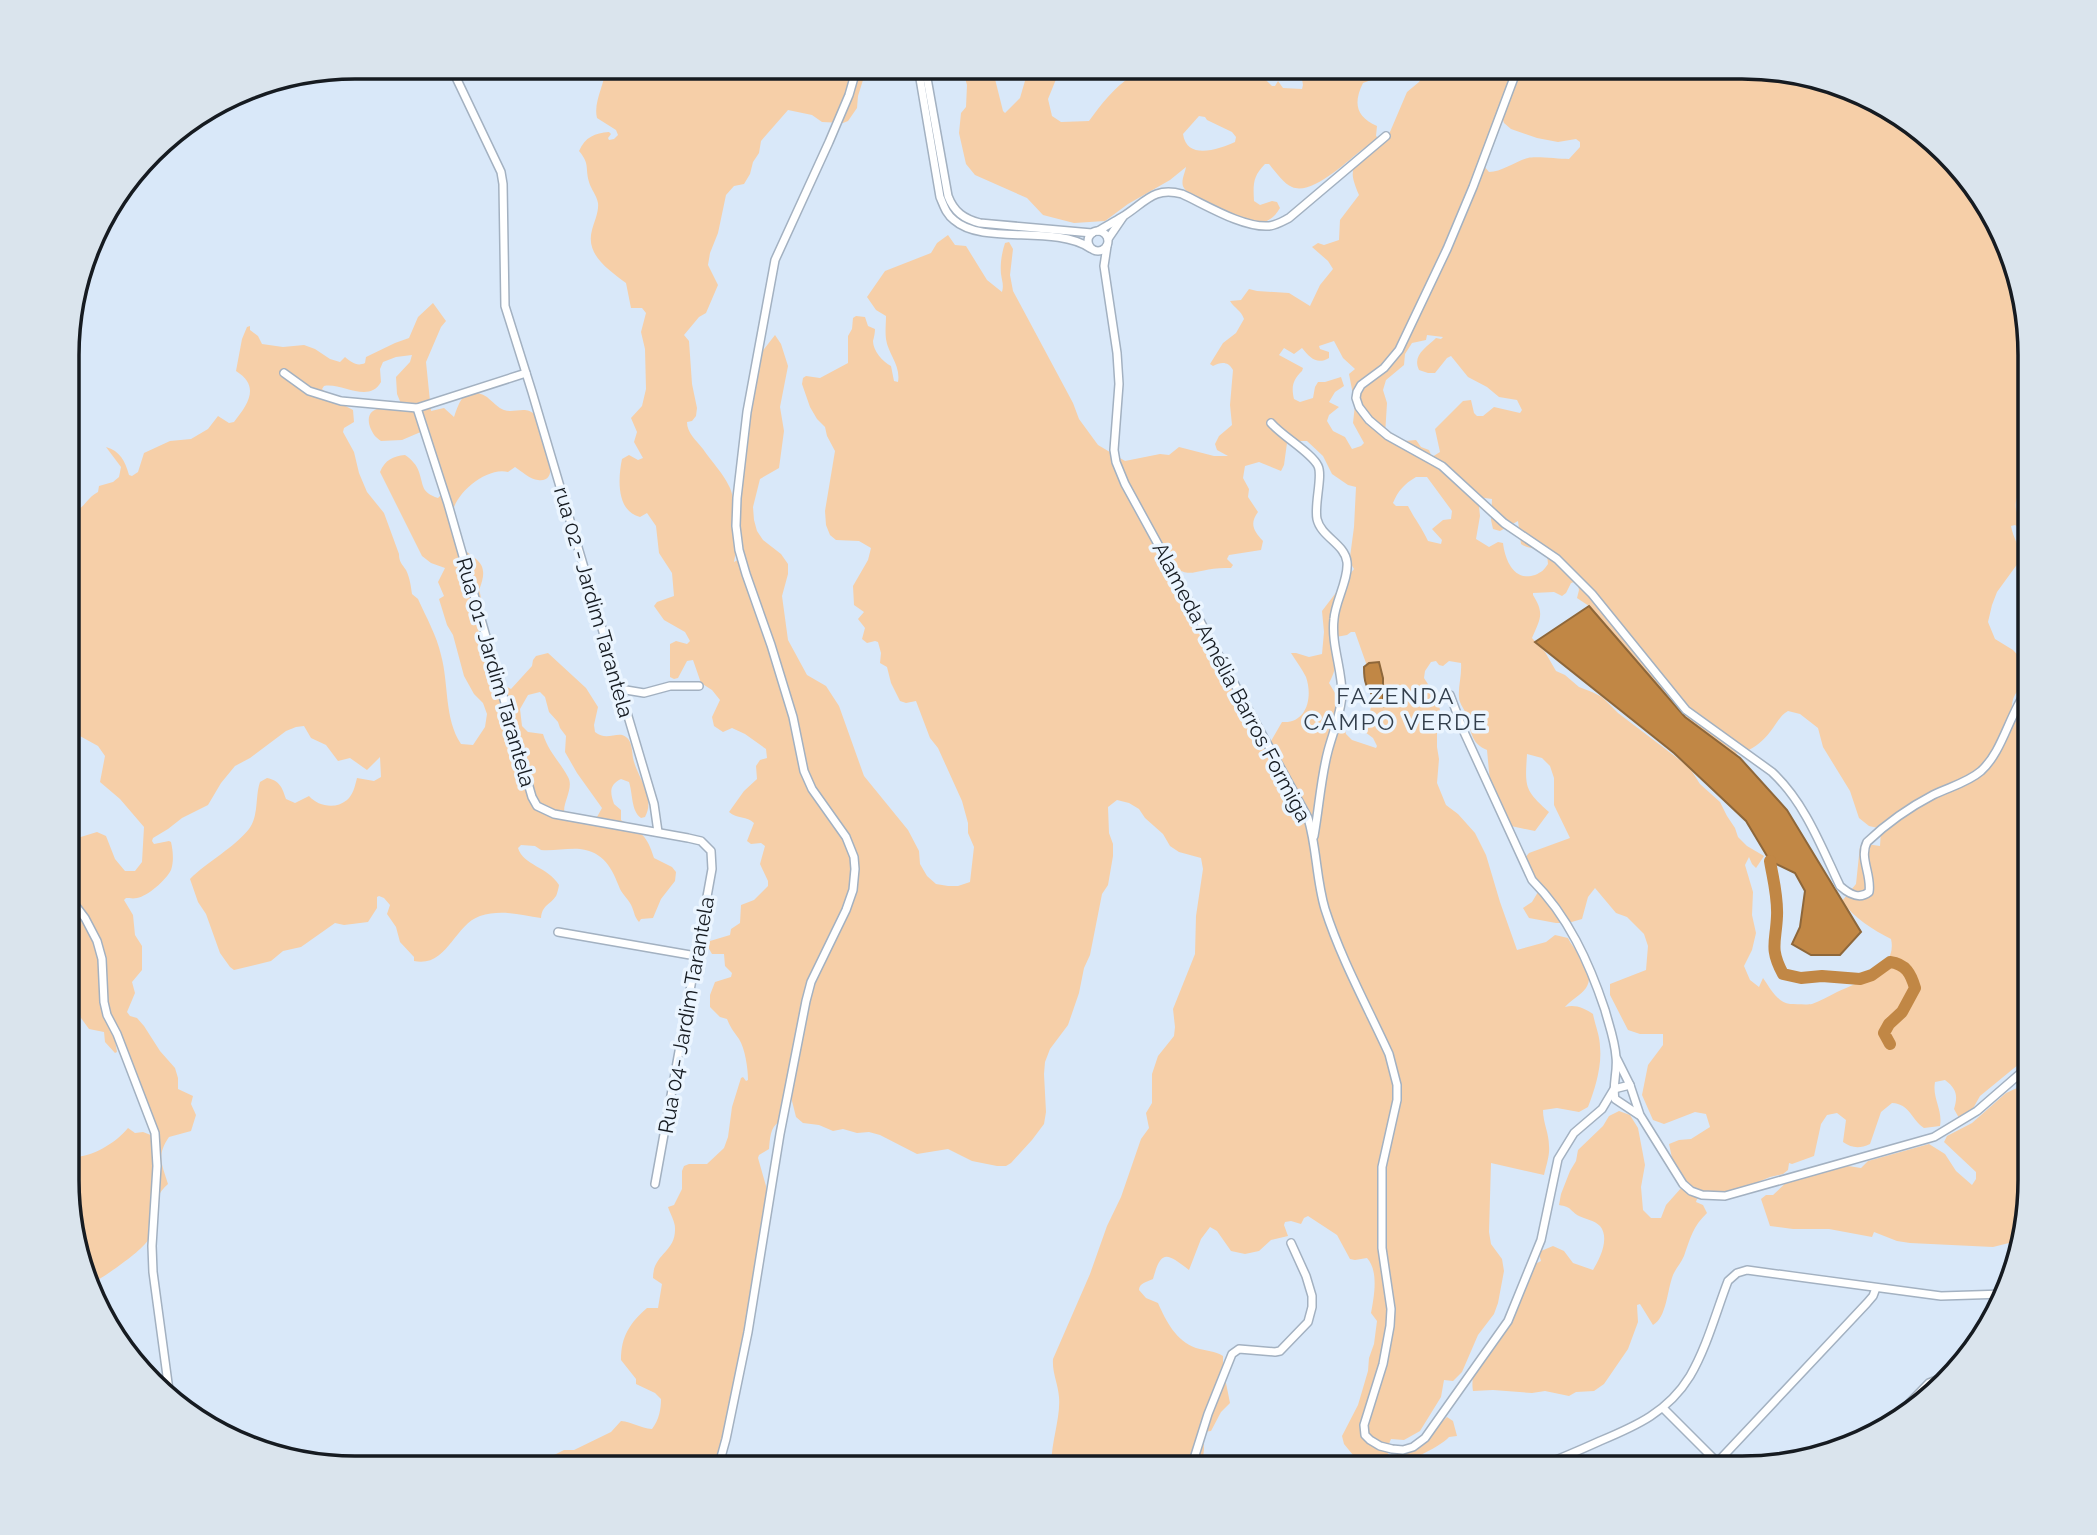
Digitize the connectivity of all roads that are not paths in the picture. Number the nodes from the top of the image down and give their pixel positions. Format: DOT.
graph roads {
  1 [pos="457,79"];
  2 [pos="853,79"];
  3 [pos="920,79"];
  4 [pos="927,79"];
  5 [pos="1513,79"];
  6 [pos="1386,136"];
  7 [pos="1124,216"];
  8 [pos="1095,232"];
  9 [pos="1107,242"];
  10 [pos="1091,249"];
  11 [pos="1104,266"];
  12 [pos="284,373"];
  13 [pos="526,373"];
  14 [pos="417,408"];
  15 [pos="1271,423"];
  16 [pos="699,686"];
  17 [pos="620,689"];
  18 [pos="1450,695"];
  19 [pos="2018,704"];
  20 [pos="658,832"];
  21 [pos="1314,837"];
  22 [pos="708,846"];
  23 [pos="79,910"];
  24 [pos="558,932"];
  25 [pos="696,956"];
  26 [pos="1617,1059"];
  27 [pos="2018,1075"];
  28 [pos="1630,1085"];
  29 [pos="1614,1089"];
  30 [pos="1636,1099"];
  31 [pos="1623,1104"];
  32 [pos="1602,1110"];
  33 [pos="1640,1115"];
  34 [pos="655,1184"];
  35 [pos="1291,1243"];
  36 [pos="1876,1289"];
  37 [pos="1994,1294"];
  38 [pos="168,1384"];
  39 [pos="1663,1408"];
  40 [pos="721,1456"];
  41 [pos="1195,1456"];
  42 [pos="1564,1456"];
  43 [pos="1708,1456"];
  44 [pos="1728,1456"];
  1 -- 13 [label="street"];
  2 -- 40 [label="street"];
  3 -- 10 [label="street"];
  4 -- 8 [label="street"];
  5 -- 19 [label="street"];
  6 -- 7 [label="street"];
  7 -- 8 [label="street"];
  7 -- 9 [label="street"];
  8 -- 9 [label="street"];
  8 -- 10 [label="street"];
  9 -- 10 [label="street"];
  9 -- 11 [label="street"];
  10 -- 11 [label="street"];
  11 -- 21 [label="street, Alameda Amélia Barros Formiga"];
  12 -- 14 [label="street"];
  13 -- 14 [label="street"];
  13 -- 17 [label="street, rua 02 - Jardim Tarantela"];
  14 -- 20 [label="street, Rua 01- Jardim Tarantela"];
  15 -- 21 [label="street"];
  16 -- 17 [label="street"];
  17 -- 20 [label="street, rua 02 - Jardim Tarantela"];
  18 -- 26 [label="street"];
  20 -- 22 [label="street, Rua 01- Jardim Tarantela"];
  21 -- 32 [label="street, Alameda Amélia Barros Formiga"];
  22 -- 25 [label="street, Rua 04- Jardim Tarantela"];
  23 -- 38 [label="street"];
  24 -- 25 [label="street"];
  25 -- 34 [label="street, Rua 04- Jardim Tarantela"];
  26 -- 28 [label="street"];
  26 -- 29 [label="street"];
  27 -- 33 [label="street"];
  28 -- 29 [label="street"];
  28 -- 30 [label="street"];
  29 -- 31 [label="street"];
  29 -- 32 [label="street, Alameda Amélia Barros Formiga"];
  30 -- 31 [label="street, Alameda Amélia Barros Formiga"];
  30 -- 33 [label="street"];
  31 -- 32 [label="street, Alameda Amélia Barros Formiga"];
  31 -- 33 [label="street"];
  35 -- 41 [label="street"];
  36 -- 37 [label="street"];
  36 -- 39 [label="street"];
  36 -- 44 [label="street"];
  39 -- 42 [label="street"];
  39 -- 43 [label="street"];
}
